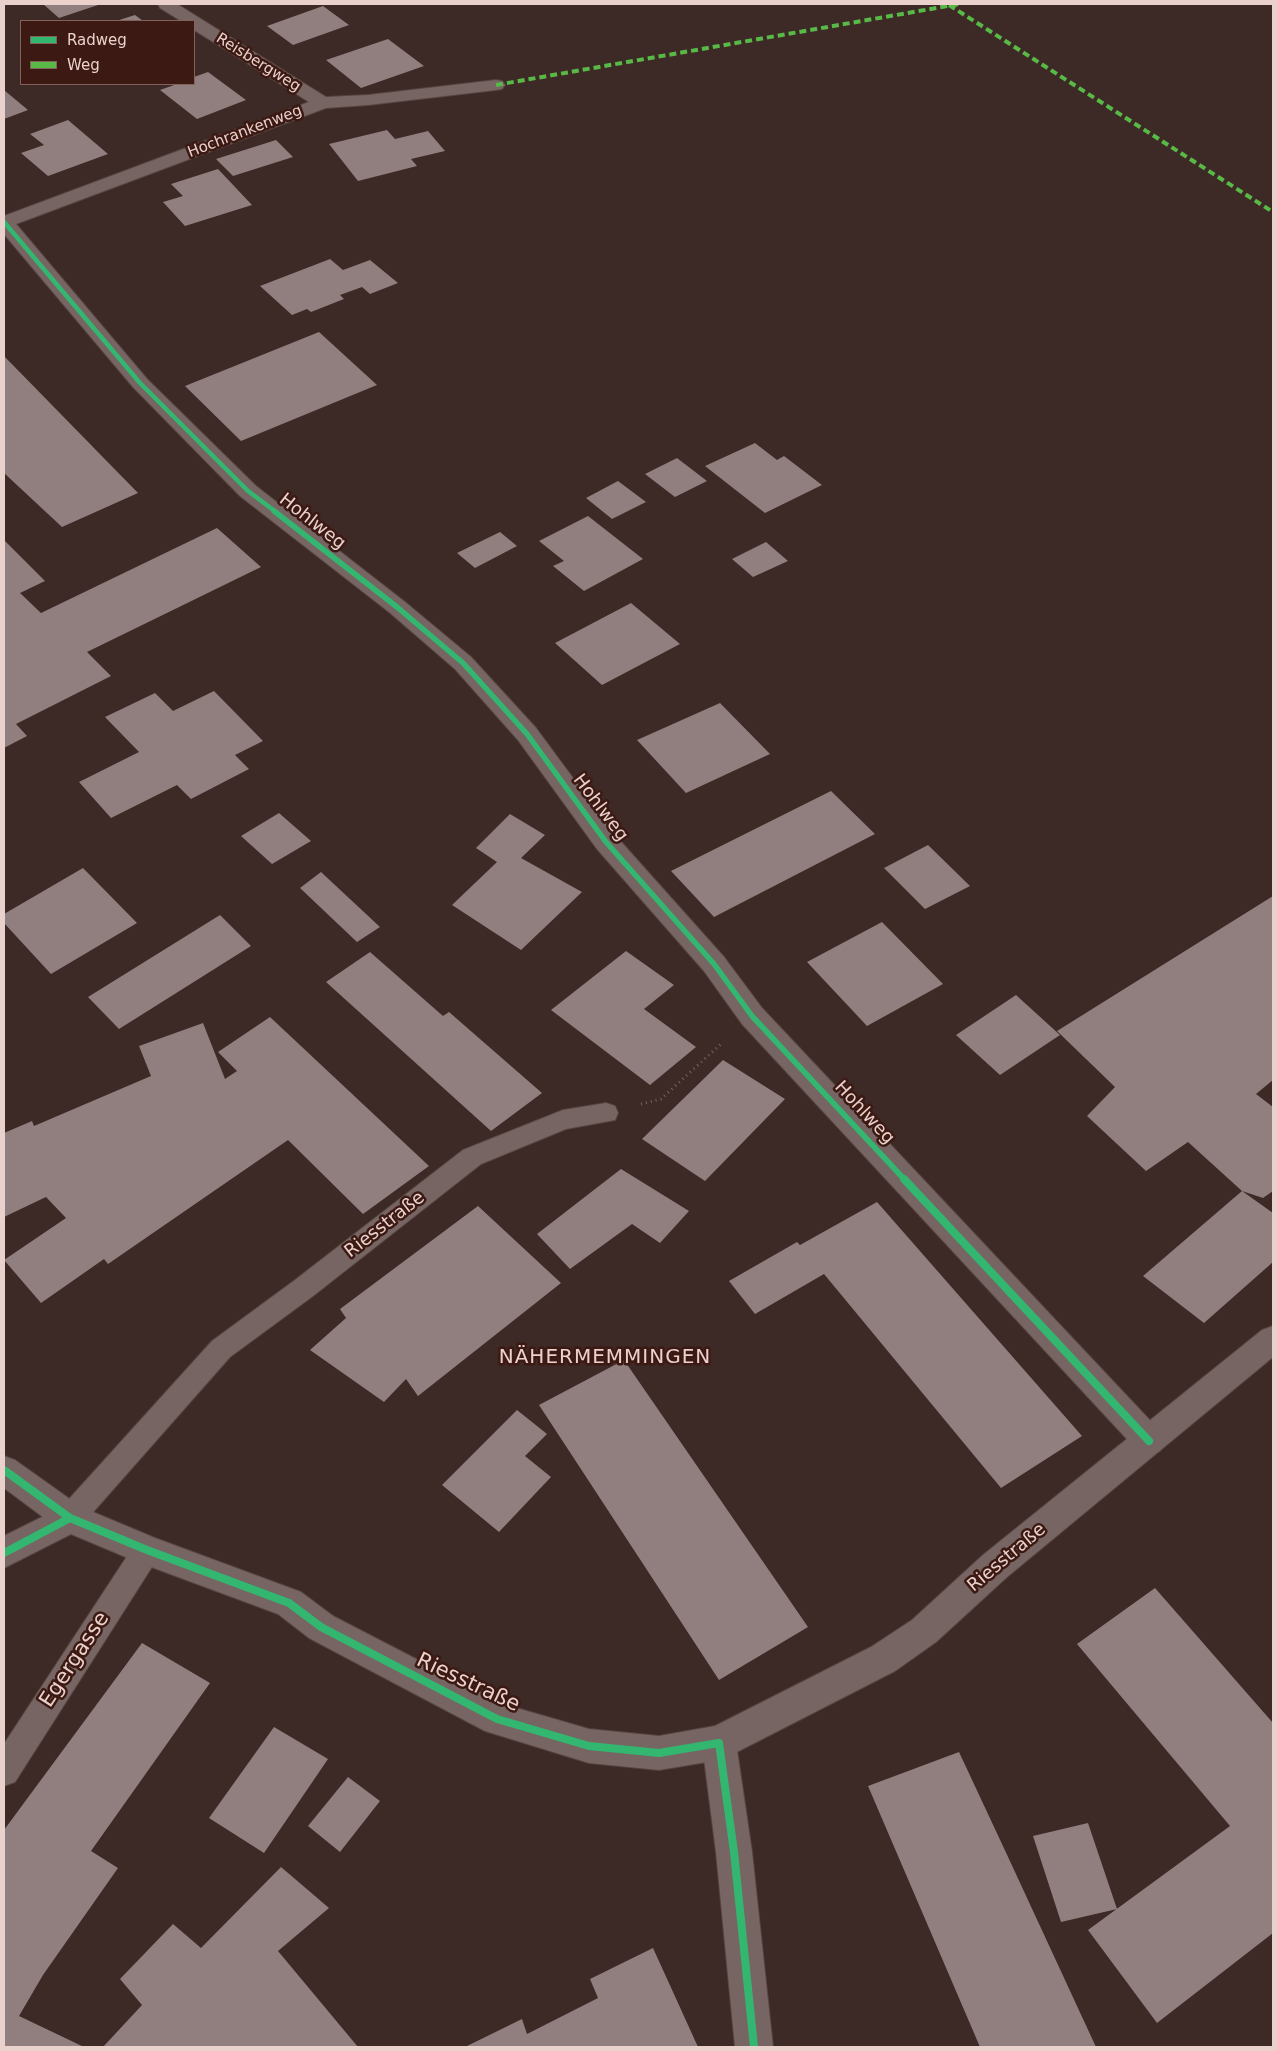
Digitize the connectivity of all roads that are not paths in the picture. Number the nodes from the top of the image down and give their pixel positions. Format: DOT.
graph roads {
  1 [pos="166,4"];
  2 [pos="190,20"];
  3 [pos="195,23"];
  4 [pos="496,85"];
  5 [pos="323,103"];
  6 [pos="4,222"];
  7 [pos="606,1113"];
  8 [pos="1273,1339"];
  9 [pos="1149,1440"];
  10 [pos="4,1470"];
  11 [pos="70,1518"];
  12 [pos="146,1550"];
  13 [pos="4,1553"];
  14 [pos="718,1743"];
  15 [pos="4,1771"];
  16 [pos="754,2047"];
  1 -- 2 [label="street, Reisbergweg"];
  3 -- 5 [label="street, Reisbergweg"];
  4 -- 5 [label="street, Hochrankenweg"];
  5 -- 6 [label="street, Hochrankenweg"];
  6 -- 9 [label="street, Hohlweg"];
  7 -- 11 [label="lane, Riesstraße"];
  8 -- 9 [label="street, Riesstraße"];
  9 -- 14 [label="street, Riesstraße"];
  10 -- 11 [label="street, Riesstraße"];
  11 -- 12 [label="street, Riesstraße"];
  11 -- 13 [label="street"];
  12 -- 14 [label="street, Riesstraße"];
  12 -- 15 [label="lane, Egergasse"];
  14 -- 16 [label="street"];
}
